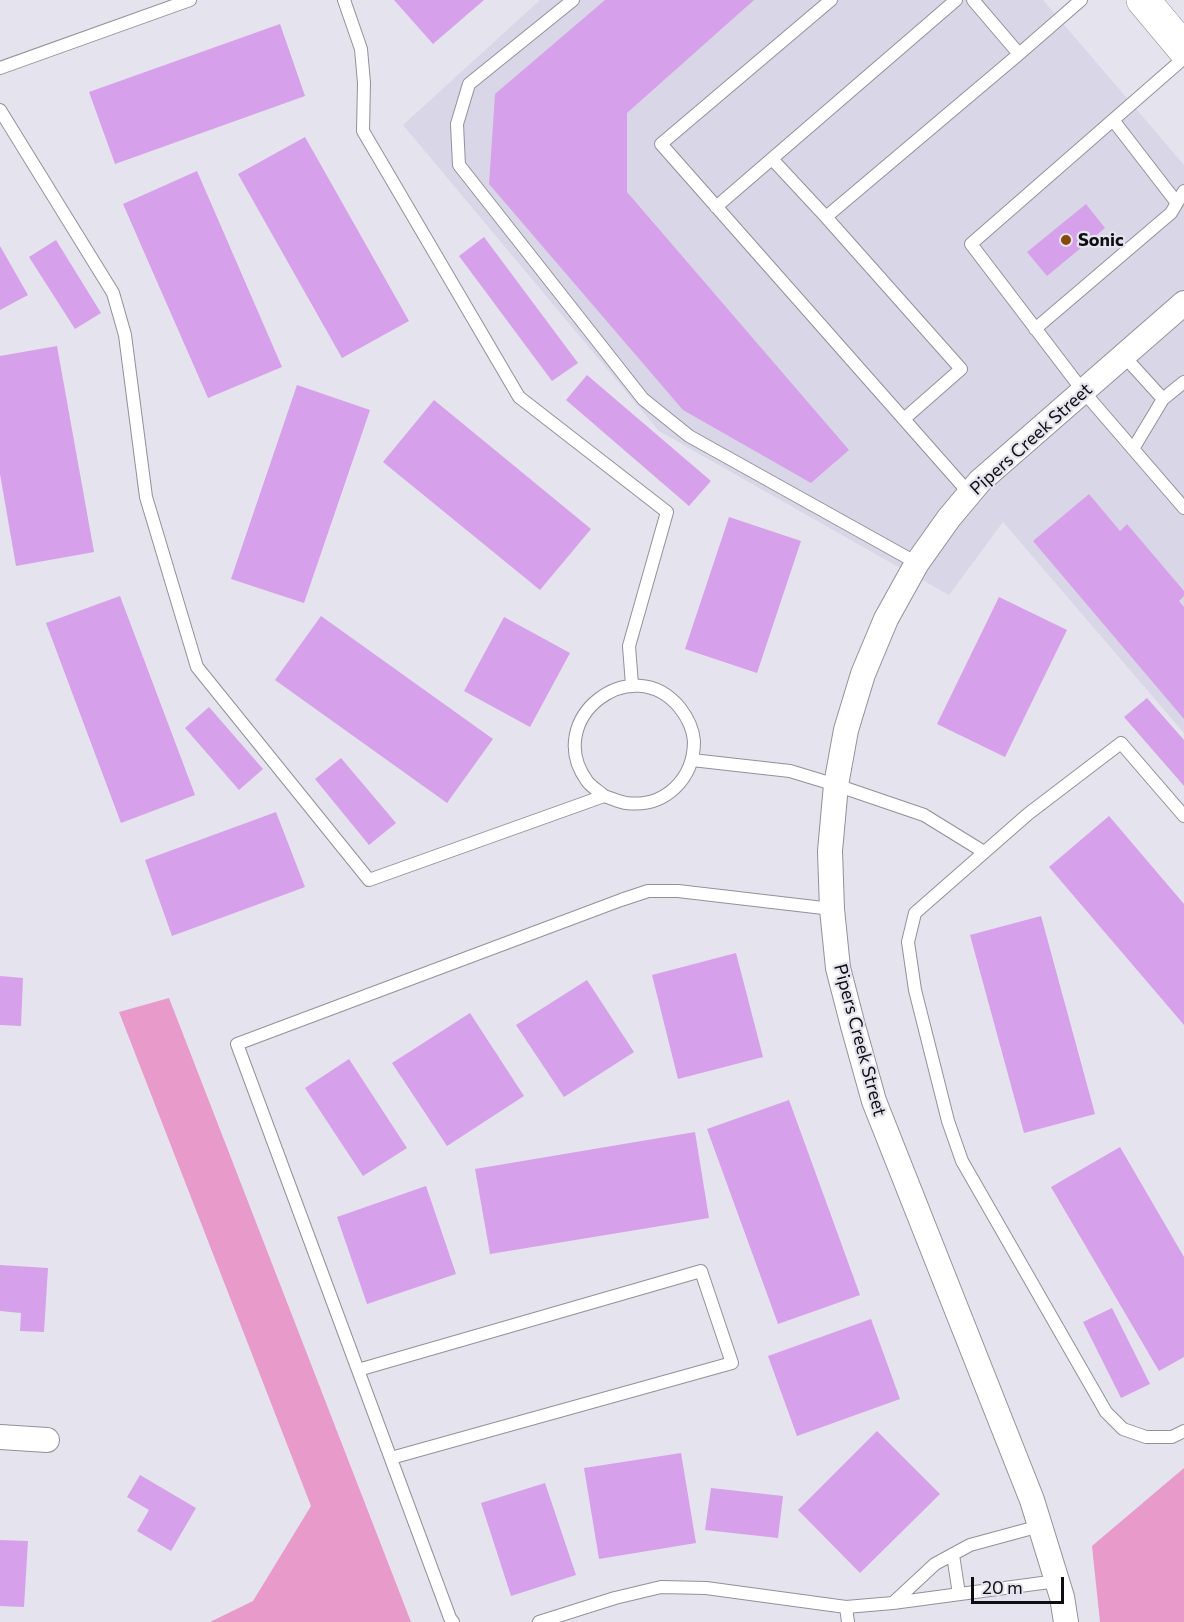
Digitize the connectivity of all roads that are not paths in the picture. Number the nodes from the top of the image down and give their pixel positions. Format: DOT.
graph roads {
  1 [pos="190,0"];
  2 [pos="344,0"];
  3 [pos="573,0"];
  4 [pos="831,0"];
  5 [pos="956,0"];
  6 [pos="973,0"];
  7 [pos="1081,0"];
  8 [pos="1143,0"];
  9 [pos="1184,49"];
  10 [pos="1019,54"];
  11 [pos="1184,58"];
  12 [pos="0,68"];
  13 [pos="0,110"];
  14 [pos="1113,120"];
  15 [pos="772,159"];
  16 [pos="1184,191"];
  17 [pos="1177,203"];
  18 [pos="716,207"];
  19 [pos="826,217"];
  20 [pos="1184,303"];
  21 [pos="1035,329"];
  22 [pos="1123,355"];
  23 [pos="1184,382"];
  24 [pos="1083,392"];
  25 [pos="1163,399"];
  26 [pos="904,419"];
  27 [pos="1133,449"];
  28 [pos="969,493"];
  29 [pos="1184,508"];
  30 [pos="917,563"];
  31 [pos="633,686"];
  32 [pos="692,760"];
  33 [pos="836,785"];
  34 [pos="604,796"];
  35 [pos="1184,816"];
  36 [pos="984,852"];
  37 [pos="832,909"];
  38 [pos="358,1370"];
  39 [pos="1184,1431"];
  40 [pos="0,1437"];
  41 [pos="47,1440"];
  42 [pos="391,1458"];
  43 [pos="1040,1526"];
  44 [pos="953,1555"];
  45 [pos="1057,1581"];
  46 [pos="959,1594"];
  47 [pos="894,1603"];
  48 [pos="846,1607"];
  49 [pos="453,1622"];
  50 [pos="539,1622"];
  51 [pos="848,1622"];
  52 [pos="1066,1622"];
  1 -- 12 [label="lane"];
  2 -- 31 [label="lane"];
  3 -- 30 [label="lane"];
  4 -- 18 [label="lane"];
  5 -- 15 [label="lane"];
  6 -- 10 [label="lane"];
  7 -- 10 [label="lane"];
  8 -- 9 [label="main road"];
  10 -- 19 [label="lane"];
  11 -- 14 [label="lane"];
  13 -- 34 [label="lane"];
  14 -- 17 [label="lane"];
  14 -- 21 [label="lane"];
  15 -- 18 [label="lane"];
  15 -- 19 [label="lane"];
  16 -- 17 [label="lane"];
  17 -- 21 [label="lane"];
  18 -- 26 [label="lane"];
  19 -- 26 [label="lane"];
  20 -- 22 [label="street, Pipers Creek Street"];
  21 -- 24 [label="lane"];
  22 -- 24 [label="street, Pipers Creek Street"];
  22 -- 25 [label="lane"];
  23 -- 25 [label="lane"];
  24 -- 27 [label="lane"];
  24 -- 28 [label="street, Pipers Creek Street"];
  25 -- 27 [label="lane"];
  26 -- 28 [label="lane"];
  27 -- 29 [label="lane"];
  28 -- 30 [label="street, Pipers Creek Street"];
  30 -- 33 [label="street, Pipers Creek Street"];
  31 -- 32 [label="lane"];
  31 -- 34 [label="lane"];
  32 -- 33 [label="lane"];
  32 -- 34 [label="lane"];
  33 -- 36 [label="lane"];
  33 -- 37 [label="street, Pipers Creek Street"];
  35 -- 36 [label="lane"];
  36 -- 39 [label="lane"];
  37 -- 38 [label="lane"];
  37 -- 43 [label="street, Pipers Creek Street"];
  38 -- 42 [label="lane"];
  38 -- 42 [label="lane"];
  40 -- 41 [label="street"];
  42 -- 49 [label="lane"];
  43 -- 44 [label="lane"];
  43 -- 45 [label="street, Pipers Creek Street"];
  44 -- 46 [label="lane"];
  44 -- 47 [label="lane"];
  45 -- 46 [label="lane"];
  45 -- 52 [label="street, Pipers Creek Street"];
  46 -- 47 [label="lane"];
  47 -- 48 [label="lane"];
  48 -- 50 [label="lane"];
  48 -- 51 [label="lane"];
}
